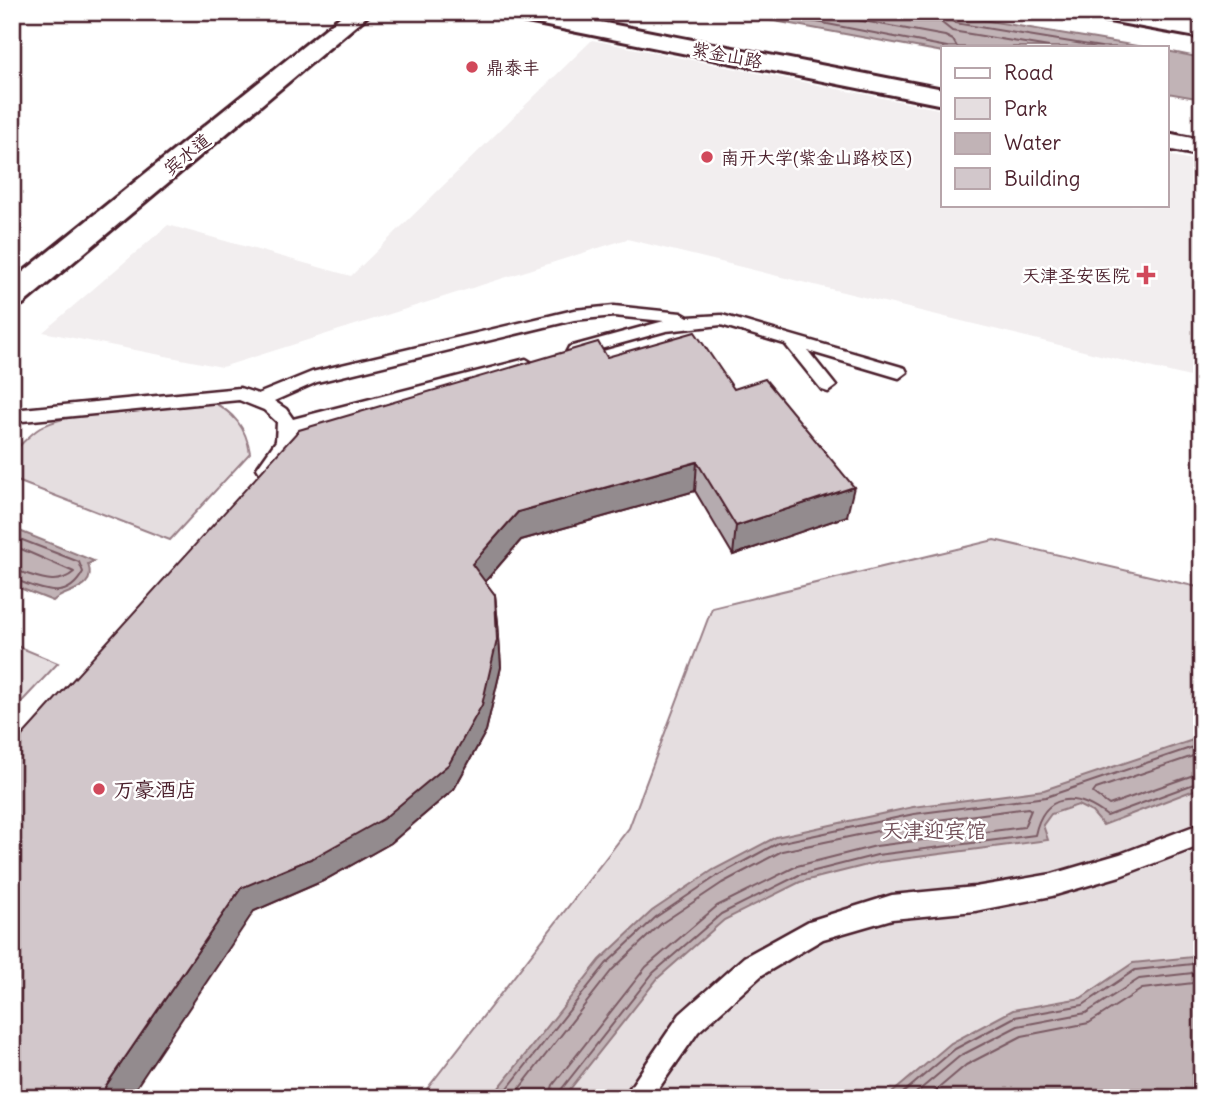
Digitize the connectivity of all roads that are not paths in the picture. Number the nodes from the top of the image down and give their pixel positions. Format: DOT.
graph roads {
  1 [pos="334,12"];
  2 [pos="361,12"];
  3 [pos="512,12"];
  4 [pos="602,12"];
  5 [pos="1098,12"];
  6 [pos="1202,31"];
  7 [pos="941,78"];
  8 [pos="941,97"];
  9 [pos="1168,121"];
  10 [pos="1202,128"];
  11 [pos="1168,141"];
  12 [pos="1202,148"];
  13 [pos="12,265"];
  14 [pos="12,296"];
  15 [pos="700,320"];
  16 [pos="792,342"];
  17 [pos="562,354"];
  18 [pos="536,361"];
  19 [pos="899,372"];
  20 [pos="828,386"];
  21 [pos="260,400"];
  22 [pos="14,418"];
  23 [pos="286,426"];
  24 [pos="253,482"];
  25 [pos="1202,834"];
  26 [pos="636,1098"];
  1 -- 13 [label="main road, 宾水道"];
  2 -- 14 [label="main road, 宾水道"];
  3 -- 8 [label="main road, 紫金山路"];
  4 -- 7 [label="main road, 紫金山路"];
  5 -- 6 [label="main road"];
  9 -- 10 [label="main road"];
  11 -- 12 [label="main road"];
  15 -- 16 [label="lane"];
  15 -- 17 [label="lane"];
  15 -- 21 [label="lane"];
  16 -- 19 [label="lane"];
  16 -- 20 [label="lane"];
  18 -- 23 [label="lane"];
  21 -- 22 [label="lane"];
  21 -- 23 [label="lane"];
  23 -- 24 [label="lane"];
  25 -- 26 [label="lane"];
}
